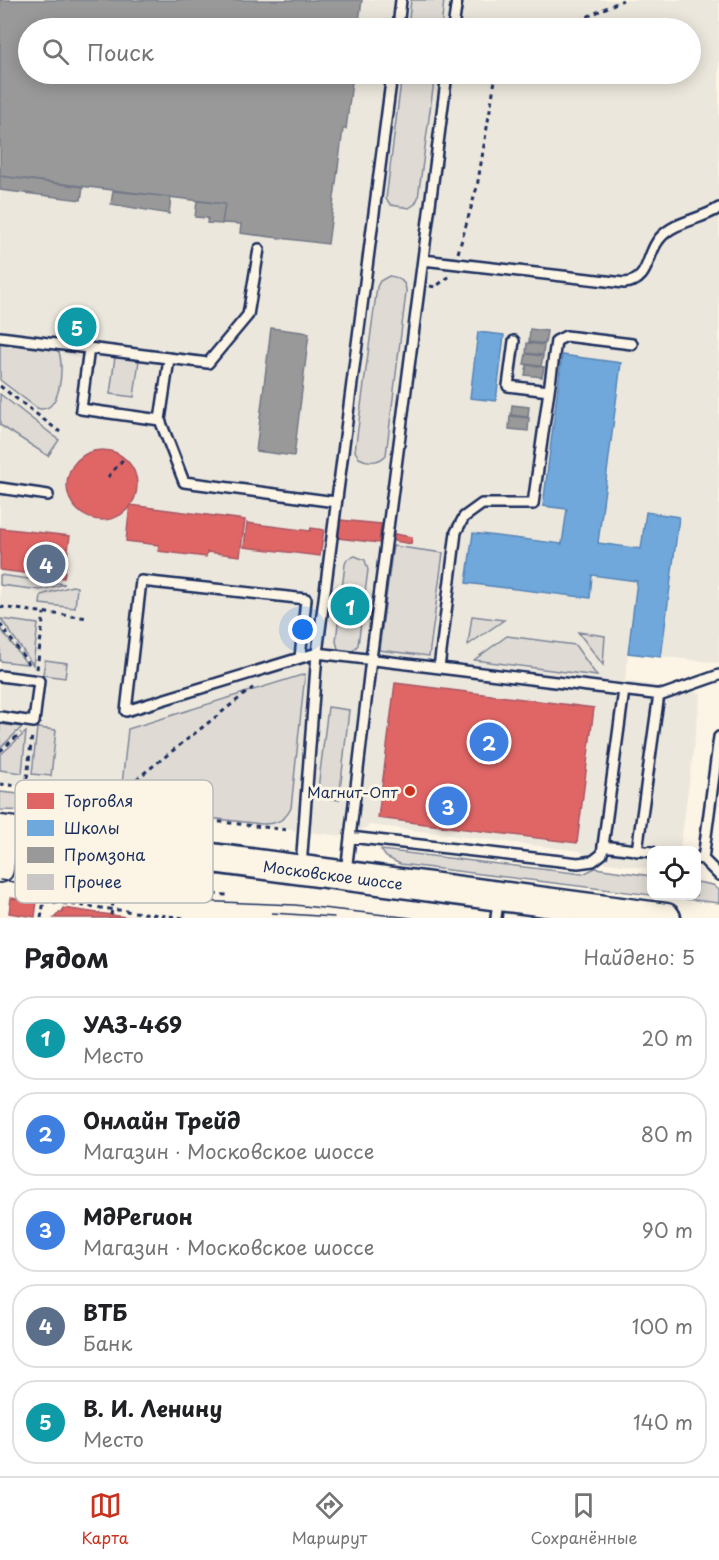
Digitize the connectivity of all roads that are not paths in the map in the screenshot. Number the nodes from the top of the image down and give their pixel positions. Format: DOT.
graph roads {
  1 [pos="401,0"];
  2 [pos="457,0"];
  3 [pos="399,18"];
  4 [pos="454,18"];
  5 [pos="391,84"];
  6 [pos="446,84"];
  7 [pos="719,208"];
  8 [pos="259,249"];
  9 [pos="423,260"];
  10 [pos="0,337"];
  11 [pos="514,341"];
  12 [pos="632,344"];
  13 [pos="89,348"];
  14 [pos="169,358"];
  15 [pos="549,391"];
  16 [pos="160,420"];
  17 [pos="0,489"];
  18 [pos="48,495"];
  19 [pos="336,502"];
  20 [pos="317,653"];
  21 [pos="300,658"];
  22 [pos="371,659"];
  23 [pos="439,668"];
  24 [pos="719,675"];
  25 [pos="0,676"];
  26 [pos="624,690"];
  27 [pos="659,694"];
  28 [pos="0,717"];
  29 [pos="719,737"];
  30 [pos="3,830"];
  31 [pos="350,837"];
  32 [pos="603,846"];
  33 [pos="638,851"];
  34 [pos="647,852"];
  35 [pos="701,853"];
  36 [pos="213,858"];
  37 [pos="701,860"];
  38 [pos="0,869"];
  39 [pos="300,870"];
  40 [pos="719,875"];
  41 [pos="346,876"];
  42 [pos="498,907"];
  43 [pos="666,918"];
  1 -- 3 [label="lane"];
  2 -- 4 [label="lane"];
  5 -- 19 [label="lane"];
  6 -- 9 [label="lane"];
  7 -- 9 [label="lane"];
  8 -- 14 [label="lane"];
  9 -- 22 [label="lane"];
  10 -- 13 [label="lane"];
  11 -- 15 [label="lane"];
  12 -- 15 [label="lane"];
  13 -- 14 [label="lane"];
  13 -- 16 [label="lane"];
  14 -- 16 [label="lane"];
  15 -- 23 [label="lane"];
  16 -- 19 [label="lane"];
  17 -- 18 [label="lane"];
  19 -- 20 [label="lane"];
  20 -- 21 [label="lane"];
  20 -- 22 [label="lane"];
  20 -- 39 [label="lane"];
  21 -- 21 [label="lane"];
  22 -- 23 [label="lane"];
  22 -- 31 [label="lane"];
  23 -- 26 [label="lane"];
  24 -- 27 [label="lane"];
  25 -- 28 [label="lane"];
  26 -- 27 [label="lane"];
  26 -- 32 [label="lane"];
  27 -- 33 [label="lane"];
  29 -- 35 [label="lane"];
  30 -- 38 [label="street"];
  31 -- 32 [label="lane"];
  31 -- 41 [label="lane"];
  32 -- 33 [label="lane"];
  33 -- 34 [label="lane"];
  36 -- 39 [label="main road, Московское шоссе"];
  37 -- 40 [label="lane"];
  39 -- 41 [label="main road, Московское шоссе"];
  41 -- 42 [label="main road, Московское шоссе"];
  42 -- 43 [label="main road, Московское шоссе"];
}
